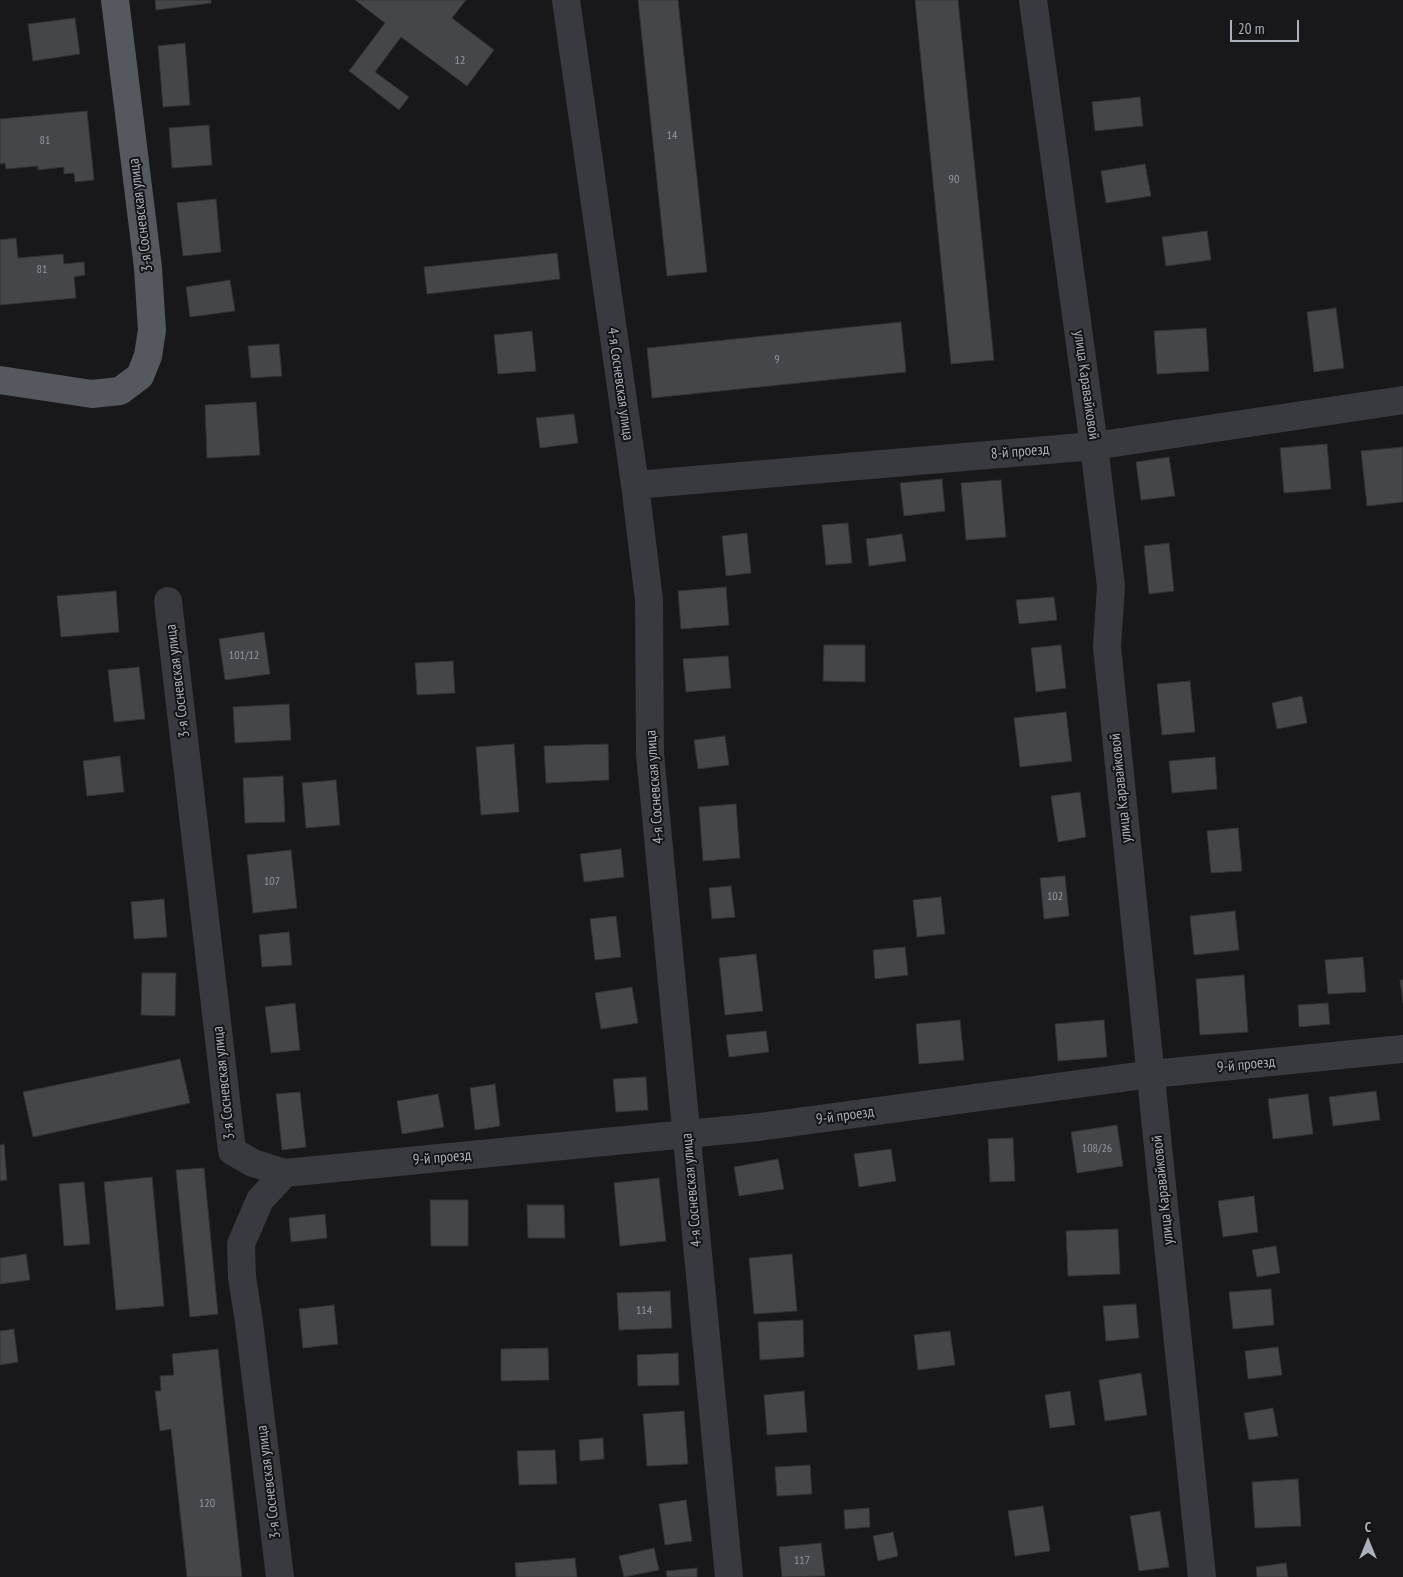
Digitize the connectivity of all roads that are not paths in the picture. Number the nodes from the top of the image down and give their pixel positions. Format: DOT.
graph roads {
  1 [pos="115,0"];
  2 [pos="566,0"];
  3 [pos="1033,0"];
  4 [pos="0,380"];
  5 [pos="1403,400"];
  6 [pos="1094,446"];
  7 [pos="635,485"];
  8 [pos="168,601"];
  9 [pos="1403,1049"];
  10 [pos="1152,1074"];
  11 [pos="687,1135"];
  12 [pos="285,1173"];
  13 [pos="280,1577"];
  14 [pos="729,1577"];
  15 [pos="1202,1577"];
  1 -- 4 [label="main road, 3-я Сосневская улица"];
  2 -- 7 [label="street, 4-я Сосневская улица"];
  3 -- 6 [label="street, улица Каравайковой"];
  5 -- 6 [label="street, 8-й проезд"];
  6 -- 7 [label="street, 8-й проезд"];
  6 -- 10 [label="street, улица Каравайковой"];
  7 -- 11 [label="street, 4-я Сосневская улица"];
  8 -- 12 [label="street, 3-я Сосневская улица"];
  9 -- 10 [label="street, 9-й проезд"];
  10 -- 11 [label="street, 9-й проезд"];
  10 -- 15 [label="street, улица Каравайковой"];
  11 -- 12 [label="street, 9-й проезд"];
  11 -- 14 [label="street, 4-я Сосневская улица"];
  12 -- 13 [label="street, 3-я Сосневская улица"];
}
